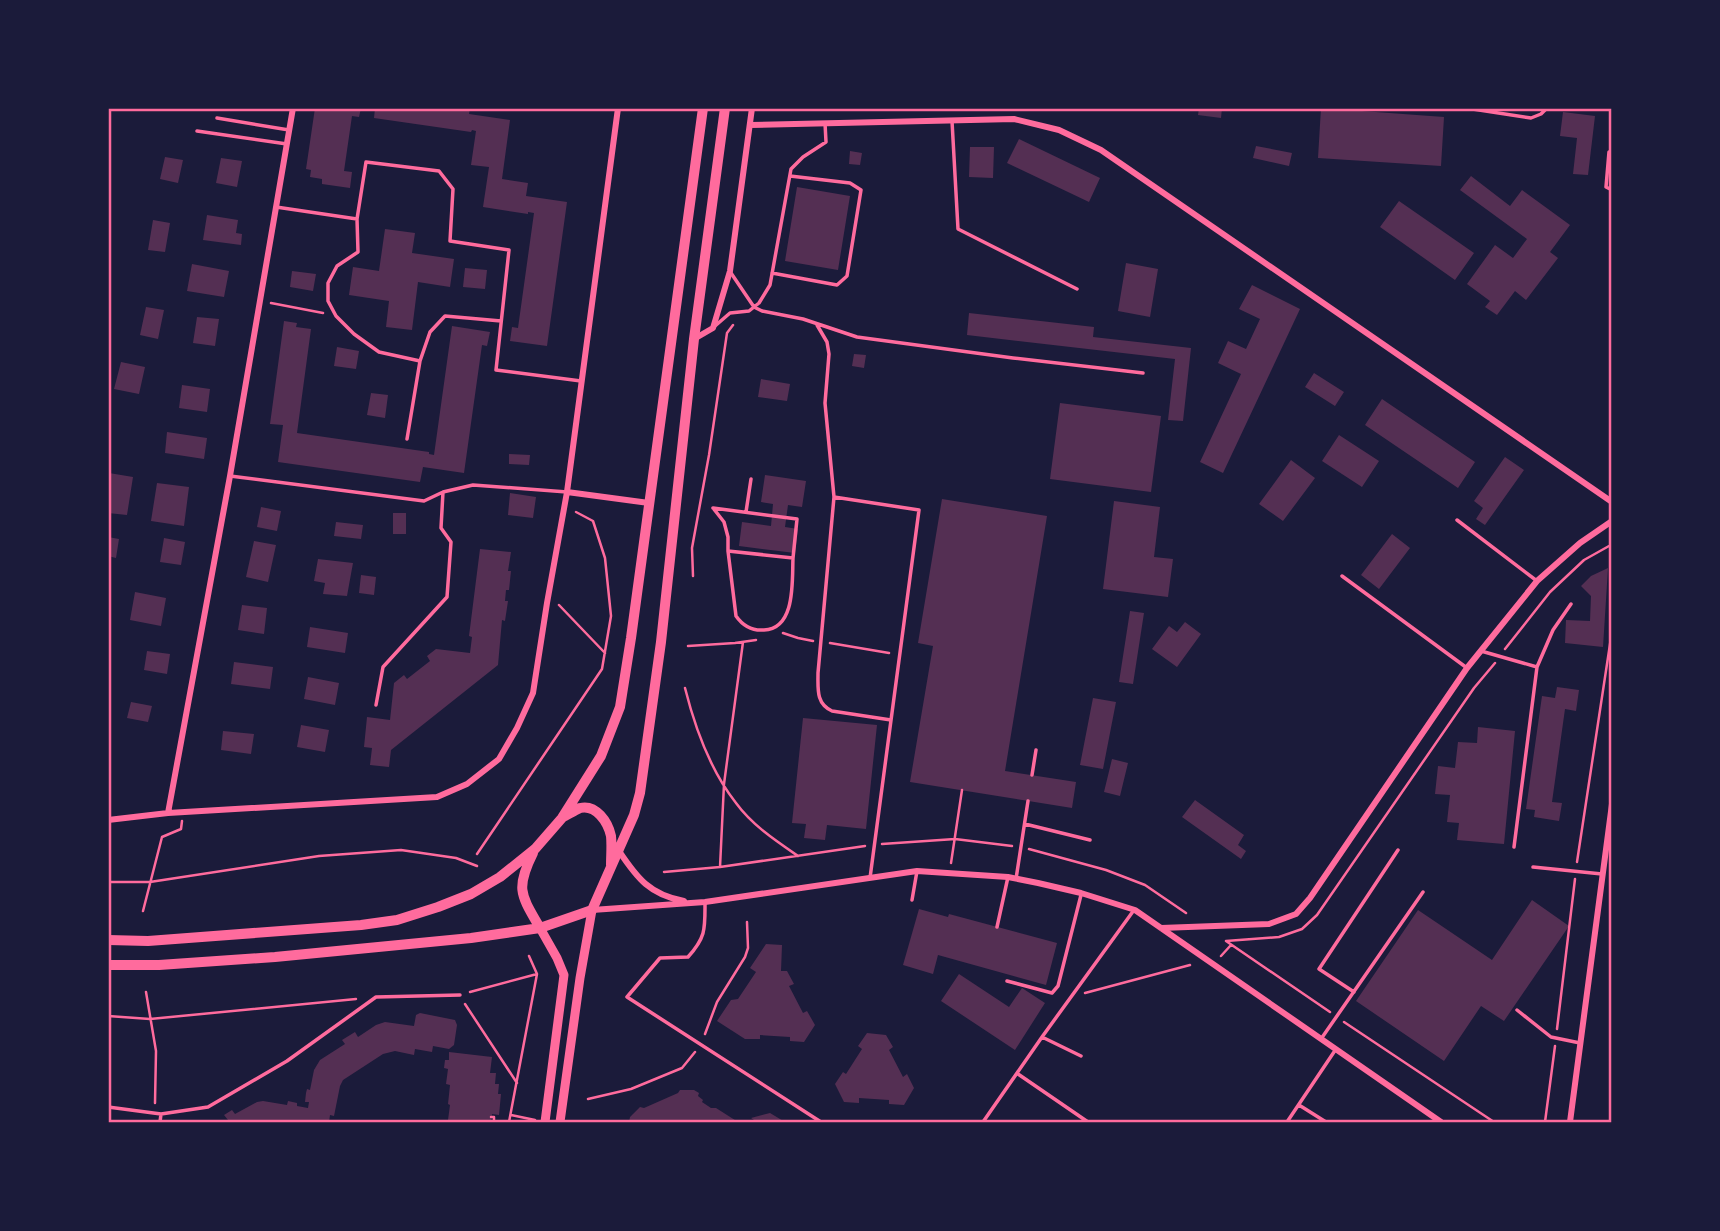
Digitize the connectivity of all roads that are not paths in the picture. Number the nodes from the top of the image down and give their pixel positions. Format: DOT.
graph roads {
  1 [pos="293,108"];
  2 [pos="618,108"];
  3 [pos="704,108"];
  4 [pos="725,108"];
  5 [pos="752,108"];
  6 [pos="1466,108"];
  7 [pos="1547,108"];
  8 [pos="217,118"];
  9 [pos="952,121"];
  10 [pos="825,123"];
  11 [pos="750,125"];
  12 [pos="289,130"];
  13 [pos="197,131"];
  14 [pos="287,144"];
  15 [pos="1609,152"];
  16 [pos="789,176"];
  17 [pos="1612,190"];
  18 [pos="276,207"];
  19 [pos="357,219"];
  20 [pos="730,271"];
  21 [pos="772,273"];
  22 [pos="1077,289"];
  23 [pos="754,307"];
  24 [pos="501,321"];
  25 [pos="817,325"];
  26 [pos="713,328"];
  27 [pos="694,339"];
  28 [pos="420,361"];
  29 [pos="1143,373"];
  30 [pos="581,381"];
  31 [pos="408,439"];
  32 [pos="230,476"];
  33 [pos="751,479"];
  34 [pos="443,492"];
  35 [pos="567,492"];
  36 [pos="834,497"];
  37 [pos="1612,502"];
  38 [pos="649,503"];
  39 [pos="746,512"];
  40 [pos="1457,520"];
  41 [pos="1612,522"];
  42 [pos="728,551"];
  43 [pos="793,558"];
  44 [pos="1342,576"];
  45 [pos="1537,581"];
  46 [pos="1571,604"];
  47 [pos="1480,651"];
  48 [pos="1537,667"];
  49 [pos="1467,668"];
  50 [pos="376,705"];
  51 [pos="891,720"];
  52 [pos="1036,750"];
  53 [pos="1032,775"];
  54 [pos="1028,801"];
  55 [pos="1612,804"];
  56 [pos="168,813"];
  57 [pos="562,818"];
  58 [pos="108,820"];
  59 [pos="1024,824"];
  60 [pos="1090,840"];
  61 [pos="1514,847"];
  62 [pos="535,849"];
  63 [pos="1398,850"];
  64 [pos="619,851"];
  65 [pos="1533,867"];
  66 [pos="611,869"];
  67 [pos="917,871"];
  68 [pos="1602,874"];
  69 [pos="870,877"];
  70 [pos="1008,877"];
  71 [pos="1016,879"];
  72 [pos="1081,892"];
  73 [pos="1423,892"];
  74 [pos="912,900"];
  75 [pos="701,902"];
  76 [pos="592,910"];
  77 [pos="1135,910"];
  78 [pos="996,927"];
  79 [pos="540,928"];
  80 [pos="1159,928"];
  81 [pos="108,940"];
  82 [pos="108,965"];
  83 [pos="1007,981"];
  84 [pos="1354,992"];
  85 [pos="460,995"];
  86 [pos="1517,1010"];
  87 [pos="1042,1037"];
  88 [pos="1321,1039"];
  89 [pos="1580,1043"];
  90 [pos="1336,1049"];
  91 [pos="1081,1056"];
  92 [pos="1017,1074"];
  93 [pos="1299,1105"];
  94 [pos="108,1107"];
  95 [pos="162,1114"];
  96 [pos="160,1122"];
  97 [pos="542,1122"];
  98 [pos="559,1122"];
  99 [pos="821,1122"];
  100 [pos="983,1122"];
  101 [pos="1088,1122"];
  102 [pos="1287,1122"];
  103 [pos="1325,1122"];
  104 [pos="1441,1122"];
  105 [pos="1570,1122"];
  1 -- 12 [label="street"];
  2 -- 30 [label="street"];
  3 -- 38 [label="highway"];
  4 -- 27 [label="highway"];
  5 -- 11 [label="street"];
  6 -- 7 [label="lane"];
  8 -- 12 [label="lane"];
  9 -- 10 [label="street"];
  9 -- 22 [label="lane"];
  9 -- 37 [label="street"];
  10 -- 11 [label="street"];
  10 -- 16 [label="lane"];
  11 -- 20 [label="street"];
  12 -- 14 [label="street"];
  13 -- 14 [label="lane"];
  14 -- 18 [label="street"];
  15 -- 17 [label="lane"];
  16 -- 21 [label="lane"];
  16 -- 21 [label="lane"];
  18 -- 19 [label="lane"];
  18 -- 32 [label="street"];
  19 -- 24 [label="lane"];
  19 -- 28 [label="lane"];
  20 -- 23 [label="lane"];
  20 -- 26 [label="street"];
  21 -- 23 [label="lane"];
  23 -- 25 [label="lane"];
  23 -- 26 [label="lane"];
  24 -- 28 [label="lane"];
  24 -- 30 [label="lane"];
  25 -- 29 [label="lane"];
  25 -- 36 [label="lane"];
  26 -- 27 [label="street"];
  27 -- 64 [label="highway"];
  28 -- 31 [label="lane"];
  30 -- 35 [label="street"];
  32 -- 34 [label="lane"];
  32 -- 56 [label="street"];
  33 -- 39 [label="lane"];
  34 -- 35 [label="lane"];
  34 -- 50 [label="lane"];
  35 -- 38 [label="street"];
  35 -- 56 [label="street"];
  36 -- 51 [label="lane"];
  36 -- 51 [label="lane"];
  38 -- 57 [label="highway"];
  39 -- 42 [label="lane"];
  39 -- 43 [label="lane"];
  40 -- 45 [label="lane"];
  41 -- 45 [label="street"];
  42 -- 43 [label="lane"];
  42 -- 43 [label="lane"];
  44 -- 49 [label="lane"];
  45 -- 47 [label="street"];
  46 -- 48 [label="lane"];
  47 -- 48 [label="lane"];
  47 -- 49 [label="street"];
  48 -- 61 [label="lane"];
  49 -- 80 [label="street"];
  51 -- 69 [label="lane"];
  52 -- 53 [label="lane"];
  54 -- 59 [label="lane"];
  55 -- 68 [label="street"];
  56 -- 58 [label="street"];
  57 -- 62 [label="highway"];
  57 -- 66 [label="highway"];
  59 -- 60 [label="lane"];
  59 -- 71 [label="lane"];
  62 -- 79 [label="highway"];
  62 -- 81 [label="highway"];
  63 -- 84 [label="lane"];
  64 -- 66 [label="highway"];
  64 -- 75 [label="street"];
  65 -- 68 [label="lane"];
  66 -- 76 [label="highway"];
  67 -- 69 [label="street"];
  67 -- 70 [label="street"];
  67 -- 74 [label="lane"];
  68 -- 89 [label="street"];
  69 -- 75 [label="street"];
  70 -- 71 [label="street"];
  70 -- 78 [label="lane"];
  71 -- 72 [label="street"];
  72 -- 77 [label="street"];
  72 -- 83 [label="lane"];
  73 -- 84 [label="lane"];
  75 -- 76 [label="street"];
  75 -- 99 [label="lane"];
  76 -- 79 [label="highway"];
  76 -- 98 [label="main road"];
  77 -- 80 [label="street"];
  77 -- 87 [label="lane"];
  79 -- 82 [label="highway"];
  79 -- 97 [label="main road"];
  80 -- 88 [label="street"];
  84 -- 88 [label="lane"];
  85 -- 95 [label="lane"];
  86 -- 89 [label="lane"];
  87 -- 91 [label="lane"];
  87 -- 92 [label="lane"];
  88 -- 90 [label="street"];
  89 -- 105 [label="street"];
  90 -- 93 [label="lane"];
  90 -- 104 [label="street"];
  92 -- 100 [label="lane"];
  92 -- 101 [label="lane"];
  93 -- 102 [label="lane"];
  93 -- 103 [label="lane"];
  94 -- 95 [label="lane"];
  95 -- 96 [label="lane"];
}
